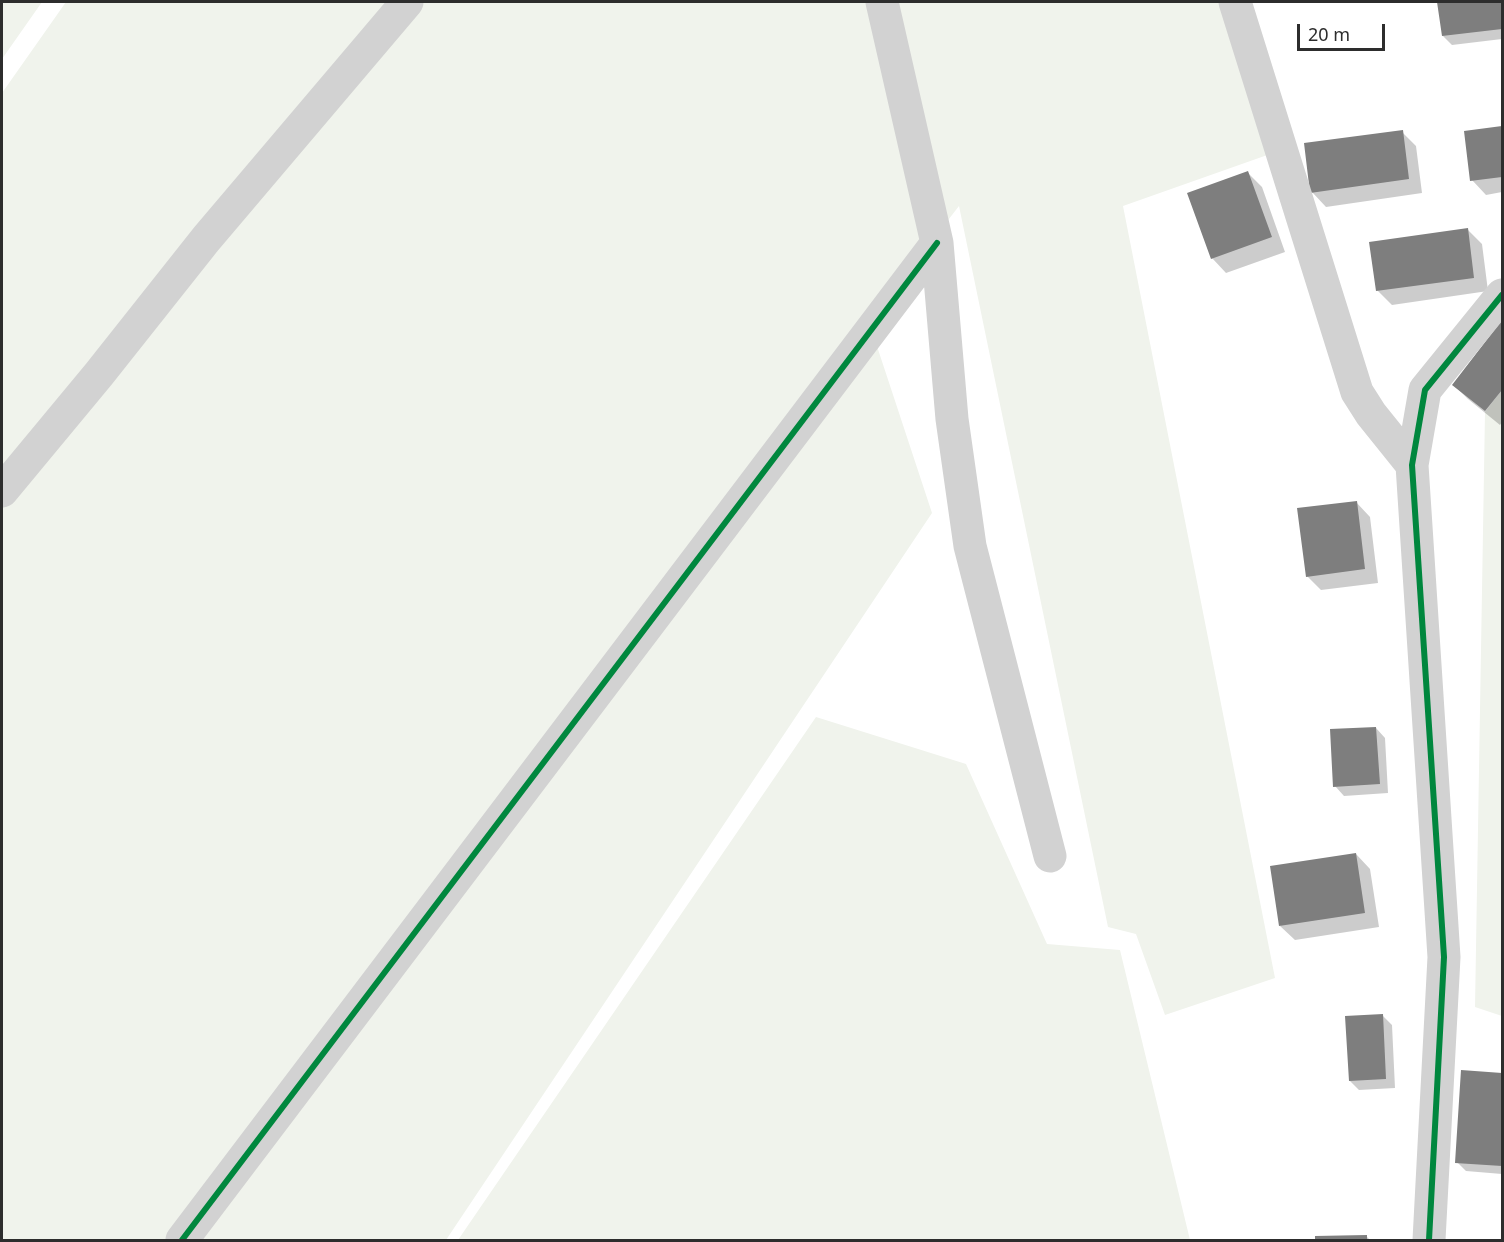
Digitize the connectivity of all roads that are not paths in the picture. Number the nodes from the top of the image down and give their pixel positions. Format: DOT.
graph roads {
  1 [pos="407,2"];
  2 [pos="882,2"];
  3 [pos="1235,2"];
  4 [pos="938,243"];
  5 [pos="1503,295"];
  6 [pos="1412,465"];
  7 [pos="2,491"];
  8 [pos="1050,856"];
  9 [pos="182,1240"];
  10 [pos="1429,1240"];
  1 -- 7 [label="street"];
  2 -- 4 [label="street"];
  3 -- 6 [label="street"];
  4 -- 8 [label="street"];
  4 -- 9 [label="street"];
  5 -- 6 [label="street"];
  6 -- 10 [label="street"];
}
